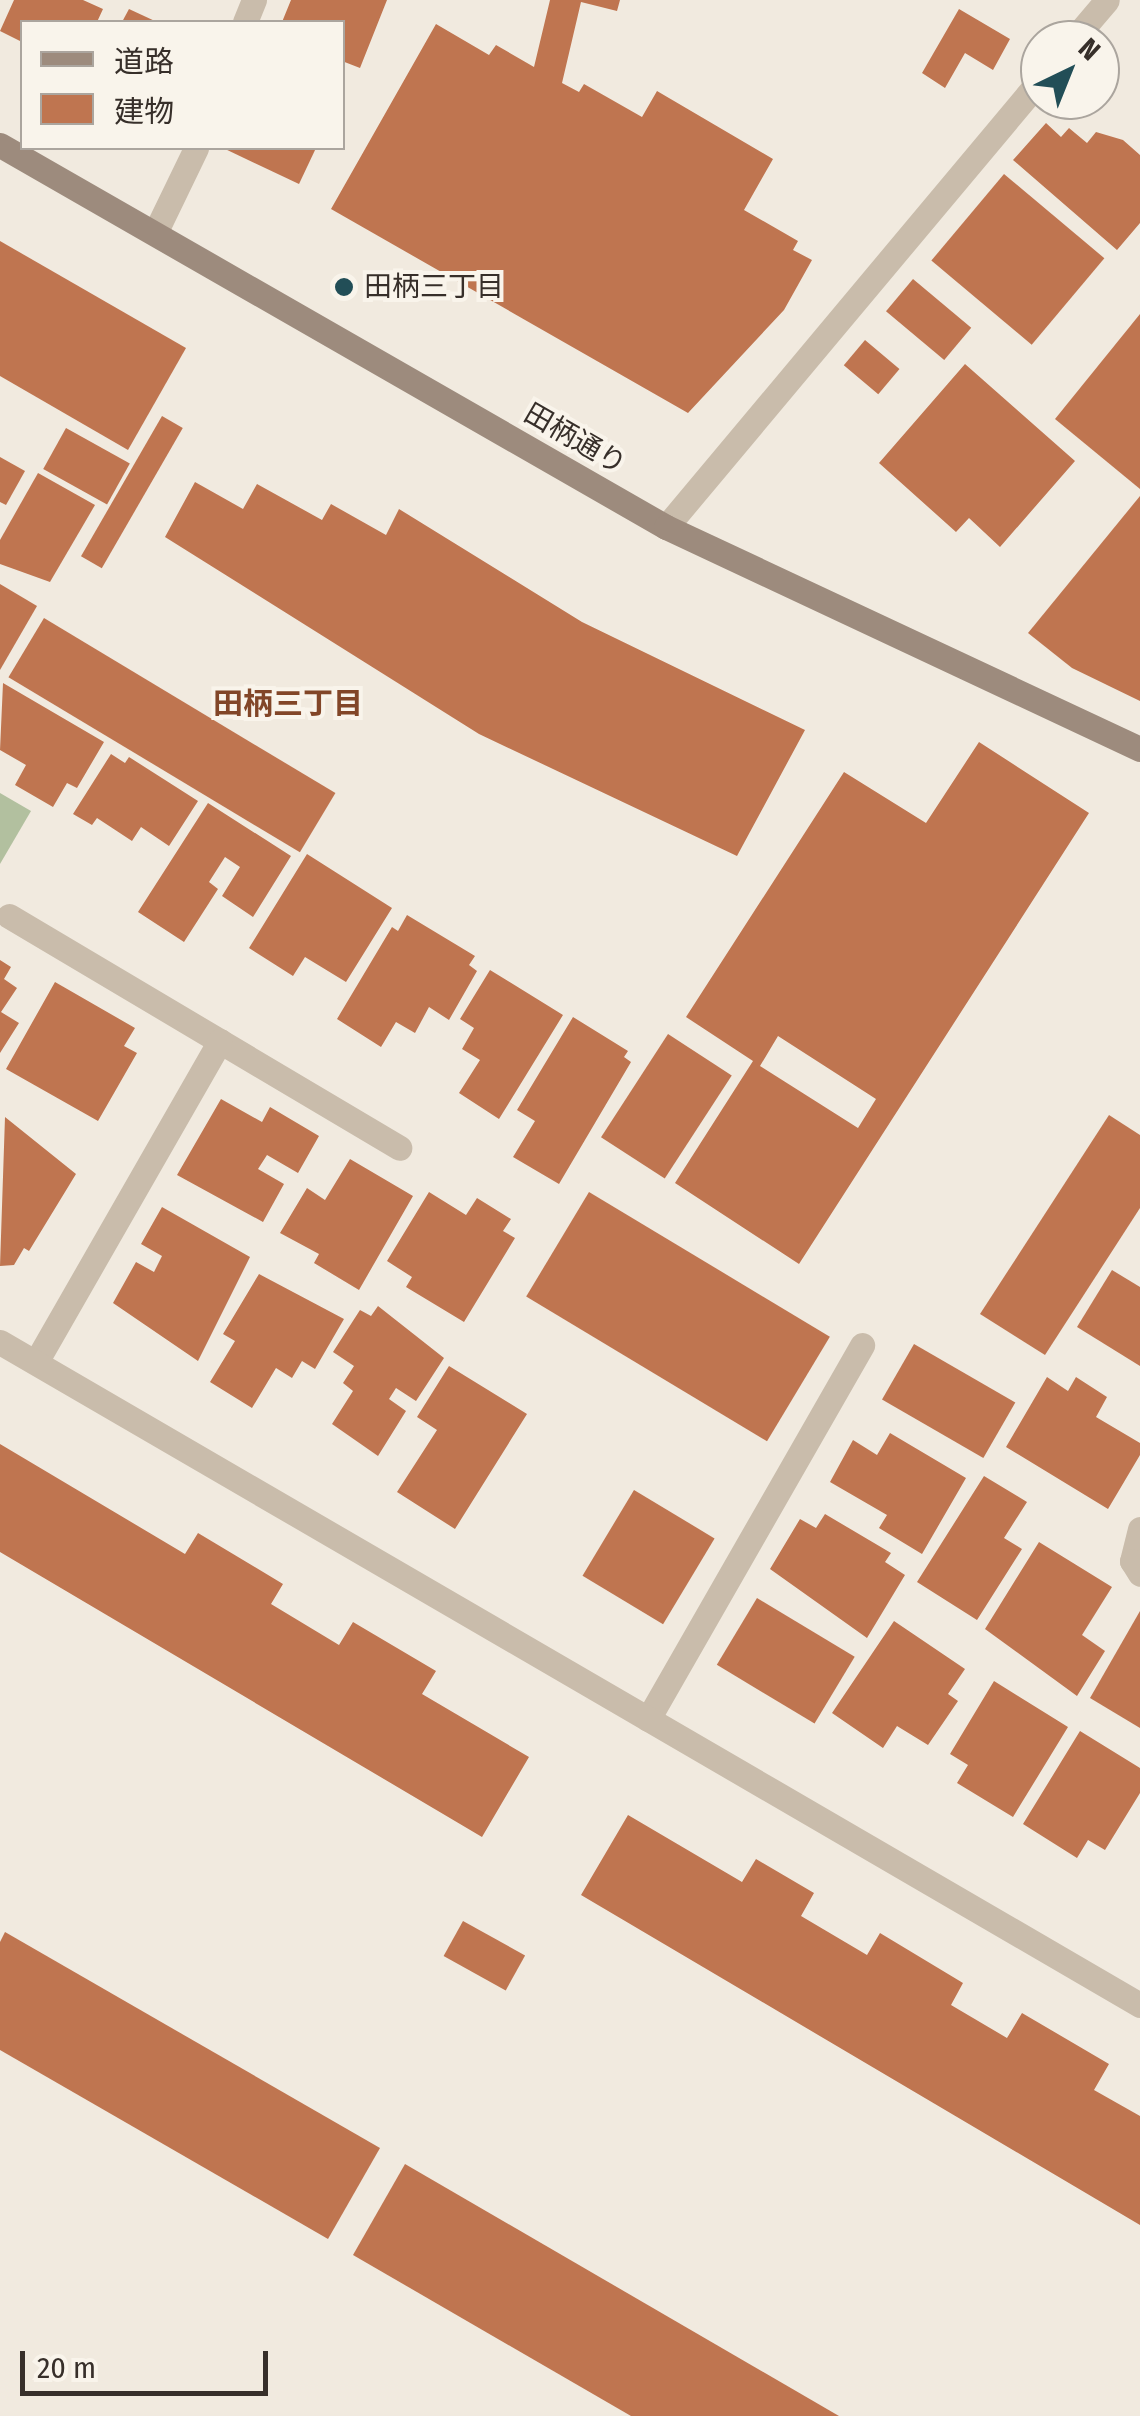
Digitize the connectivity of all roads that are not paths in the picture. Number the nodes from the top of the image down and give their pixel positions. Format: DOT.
graph roads {
  1 [pos="1106,0"];
  2 [pos="1090,20"];
  3 [pos="1020,104"];
  4 [pos="0,145"];
  5 [pos="195,150"];
  6 [pos="156,233"];
  7 [pos="666,527"];
  8 [pos="1140,748"];
  9 [pos="9,916"];
  10 [pos="220,1042"];
  11 [pos="399,1148"];
  12 [pos="0,1342"];
  13 [pos="862,1344"];
  14 [pos="36,1362"];
  15 [pos="1140,1529"];
  16 [pos="1140,1574"];
  17 [pos="648,1718"];
  18 [pos="1140,2004"];
  1 -- 2 [label="street"];
  3 -- 7 [label="street"];
  4 -- 6 [label="street, 田柄通り"];
  5 -- 6 [label="street"];
  6 -- 7 [label="street, 田柄通り"];
  7 -- 8 [label="street, 田柄通り"];
  9 -- 10 [label="street"];
  10 -- 11 [label="street"];
  10 -- 14 [label="street"];
  12 -- 14 [label="street"];
  13 -- 17 [label="street"];
  14 -- 17 [label="street"];
  15 -- 16 [label="street"];
  17 -- 18 [label="street"];
}
